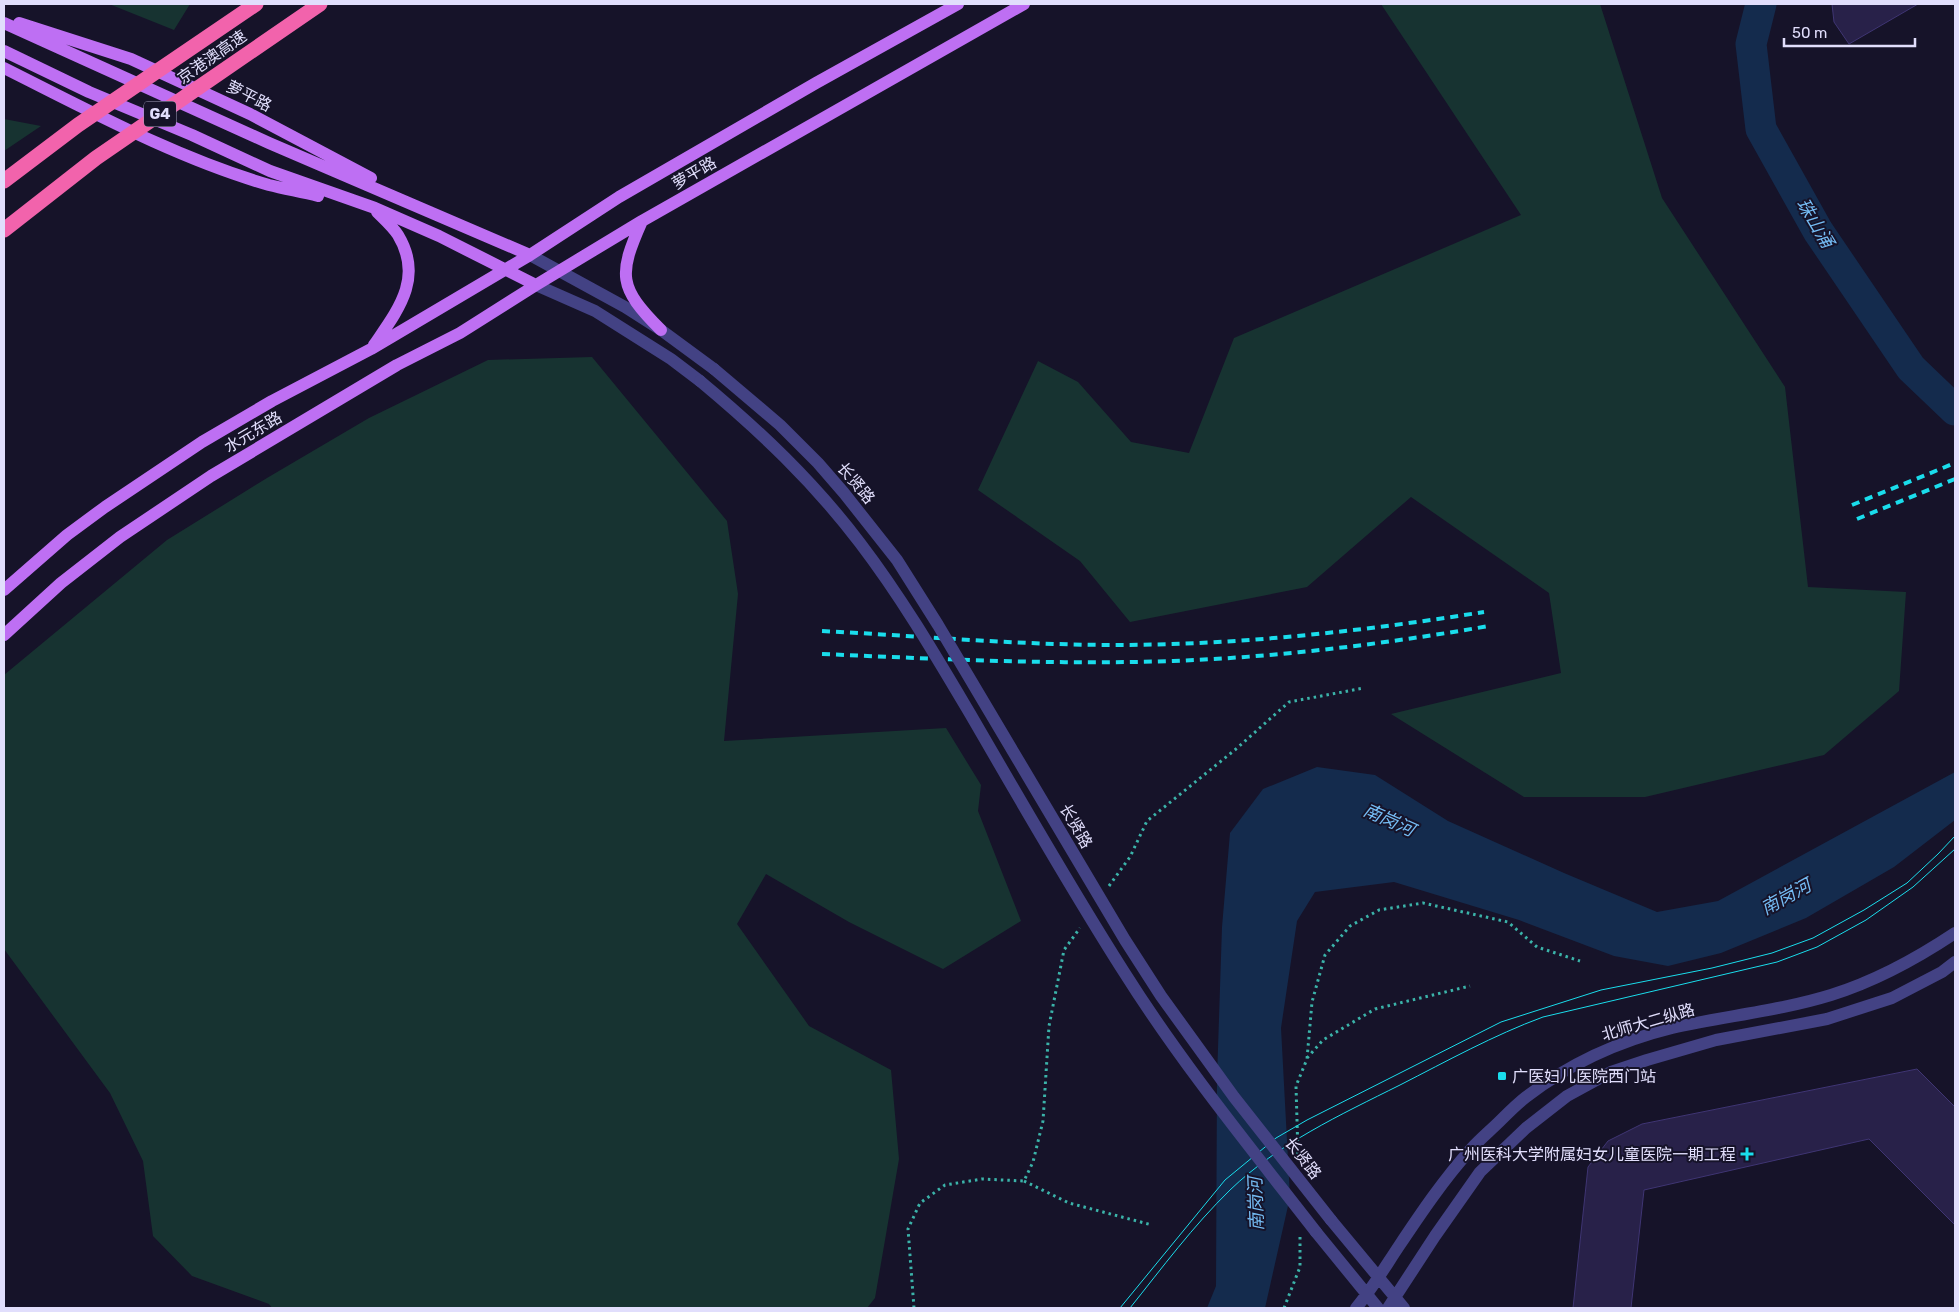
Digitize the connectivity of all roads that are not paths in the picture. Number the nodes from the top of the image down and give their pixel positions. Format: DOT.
graph roads {
  1 [pos="256,4"];
  2 [pos="320,4"];
  3 [pos="958,4"];
  4 [pos="1024,4"];
  5 [pos="4,18"];
  6 [pos="4,23"];
  7 [pos="4,52"];
  8 [pos="4,68"];
  9 [pos="4,181"];
  10 [pos="375,208"];
  11 [pos="441,216"];
  12 [pos="642,221"];
  13 [pos="4,230"];
  14 [pos="530,255"];
  15 [pos="506,269"];
  16 [pos="560,270"];
  17 [pos="536,284"];
  18 [pos="661,330"];
  19 [pos="371,349"];
  20 [pos="4,590"];
  21 [pos="4,635"];
  22 [pos="1955,933"];
  23 [pos="1955,962"];
  24 [pos="1377,1278"];
  25 [pos="1366,1296"];
  26 [pos="1391,1303"];
  27 [pos="1356,1308"];
  28 [pos="1378,1308"];
  29 [pos="1404,1308"];
  1 -- 9 [label="highway, 京港澳高速 / G4, bridge"];
  2 -- 13 [label="highway, 京港澳高速 / G4, bridge"];
  3 -- 14 [label="main road, 萝平路"];
  4 -- 12 [label="main road, 萝平路"];
  5 -- 11 [label="main road, 萝平路"];
  6 -- 11 [label="main road, 萝平路"];
  7 -- 10 [label="main road"];
  8 -- 10 [label="main road"];
  10 -- 15 [label="main road"];
  10 -- 19 [label="main road"];
  11 -- 14 [label="main road, 萝平路"];
  12 -- 16 [label="main road, 萝平路"];
  12 -- 18 [label="main road"];
  14 -- 15 [label="main road, 水元东路"];
  14 -- 16 [label="street, 长贤路"];
  15 -- 17 [label="main road"];
  15 -- 19 [label="main road, 水元东路"];
  16 -- 17 [label="main road, 萝平路"];
  16 -- 18 [label="street, 长贤路"];
  17 -- 21 [label="main road, 水元东路"];
  17 -- 25 [label="street, bridge"];
  18 -- 24 [label="street, 长贤路, bridge"];
  19 -- 20 [label="main road, 水元东路"];
  22 -- 24 [label="street, 北师大二纵路"];
  23 -- 26 [label="street"];
  24 -- 25 [label="street, 北师大二纵路"];
  24 -- 26 [label="street, 长贤路"];
  25 -- 27 [label="street, 北师大二纵路"];
  25 -- 28 [label="street"];
  26 -- 29 [label="street, 长贤路"];
}
